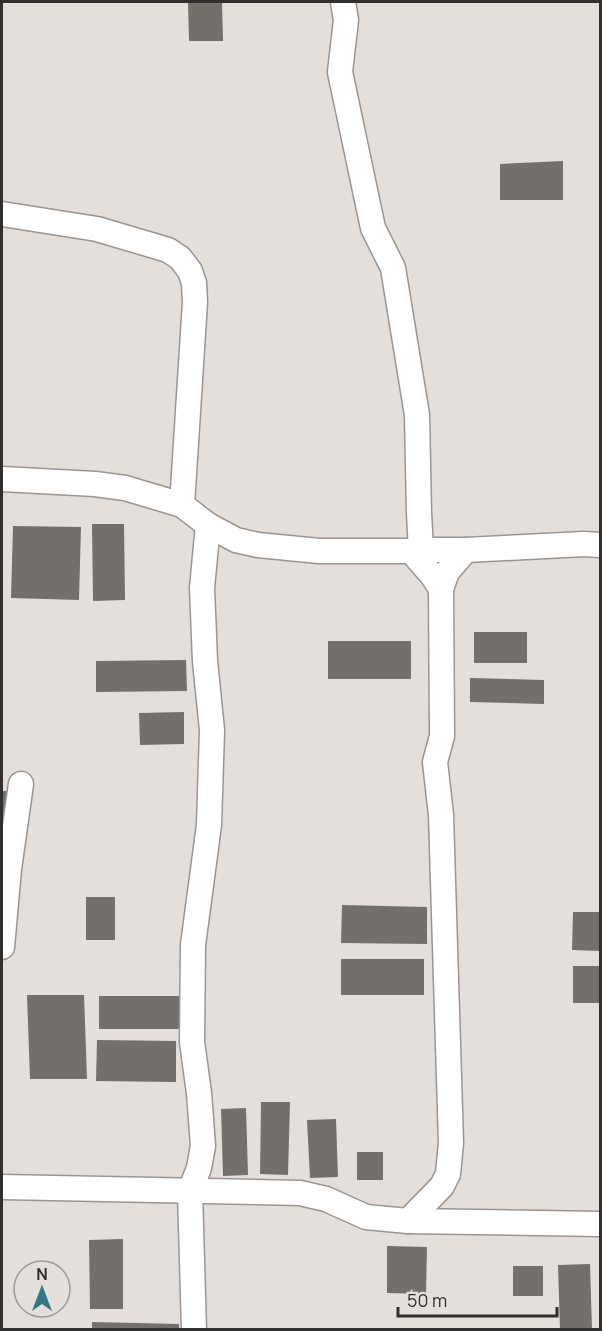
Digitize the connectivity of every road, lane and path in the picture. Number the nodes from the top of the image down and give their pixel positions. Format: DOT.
graph roads {
  1 [pos="343,2"];
  2 [pos="2,214"];
  3 [pos="2,479"];
  4 [pos="182,505"];
  5 [pos="208,525"];
  6 [pos="600,545"];
  7 [pos="416,550"];
  8 [pos="466,550"];
  9 [pos="441,589"];
  10 [pos="21,784"];
  11 [pos="2,947"];
  12 [pos="2,1188"];
  13 [pos="190,1191"];
  14 [pos="408,1221"];
  15 [pos="600,1224"];
  16 [pos="194,1329"];
  1 -- 7 [label="street"];
  2 -- 4 [label="street"];
  3 -- 4 [label="street"];
  4 -- 5 [label="street"];
  5 -- 7 [label="street"];
  5 -- 13 [label="street"];
  6 -- 8 [label="street"];
  7 -- 8 [label="street"];
  7 -- 9 [label="street"];
  8 -- 9 [label="street"];
  9 -- 14 [label="street"];
  10 -- 11 [label="street"];
  12 -- 13 [label="street"];
  13 -- 14 [label="street"];
  13 -- 16 [label="street"];
  14 -- 15 [label="street"];
}
